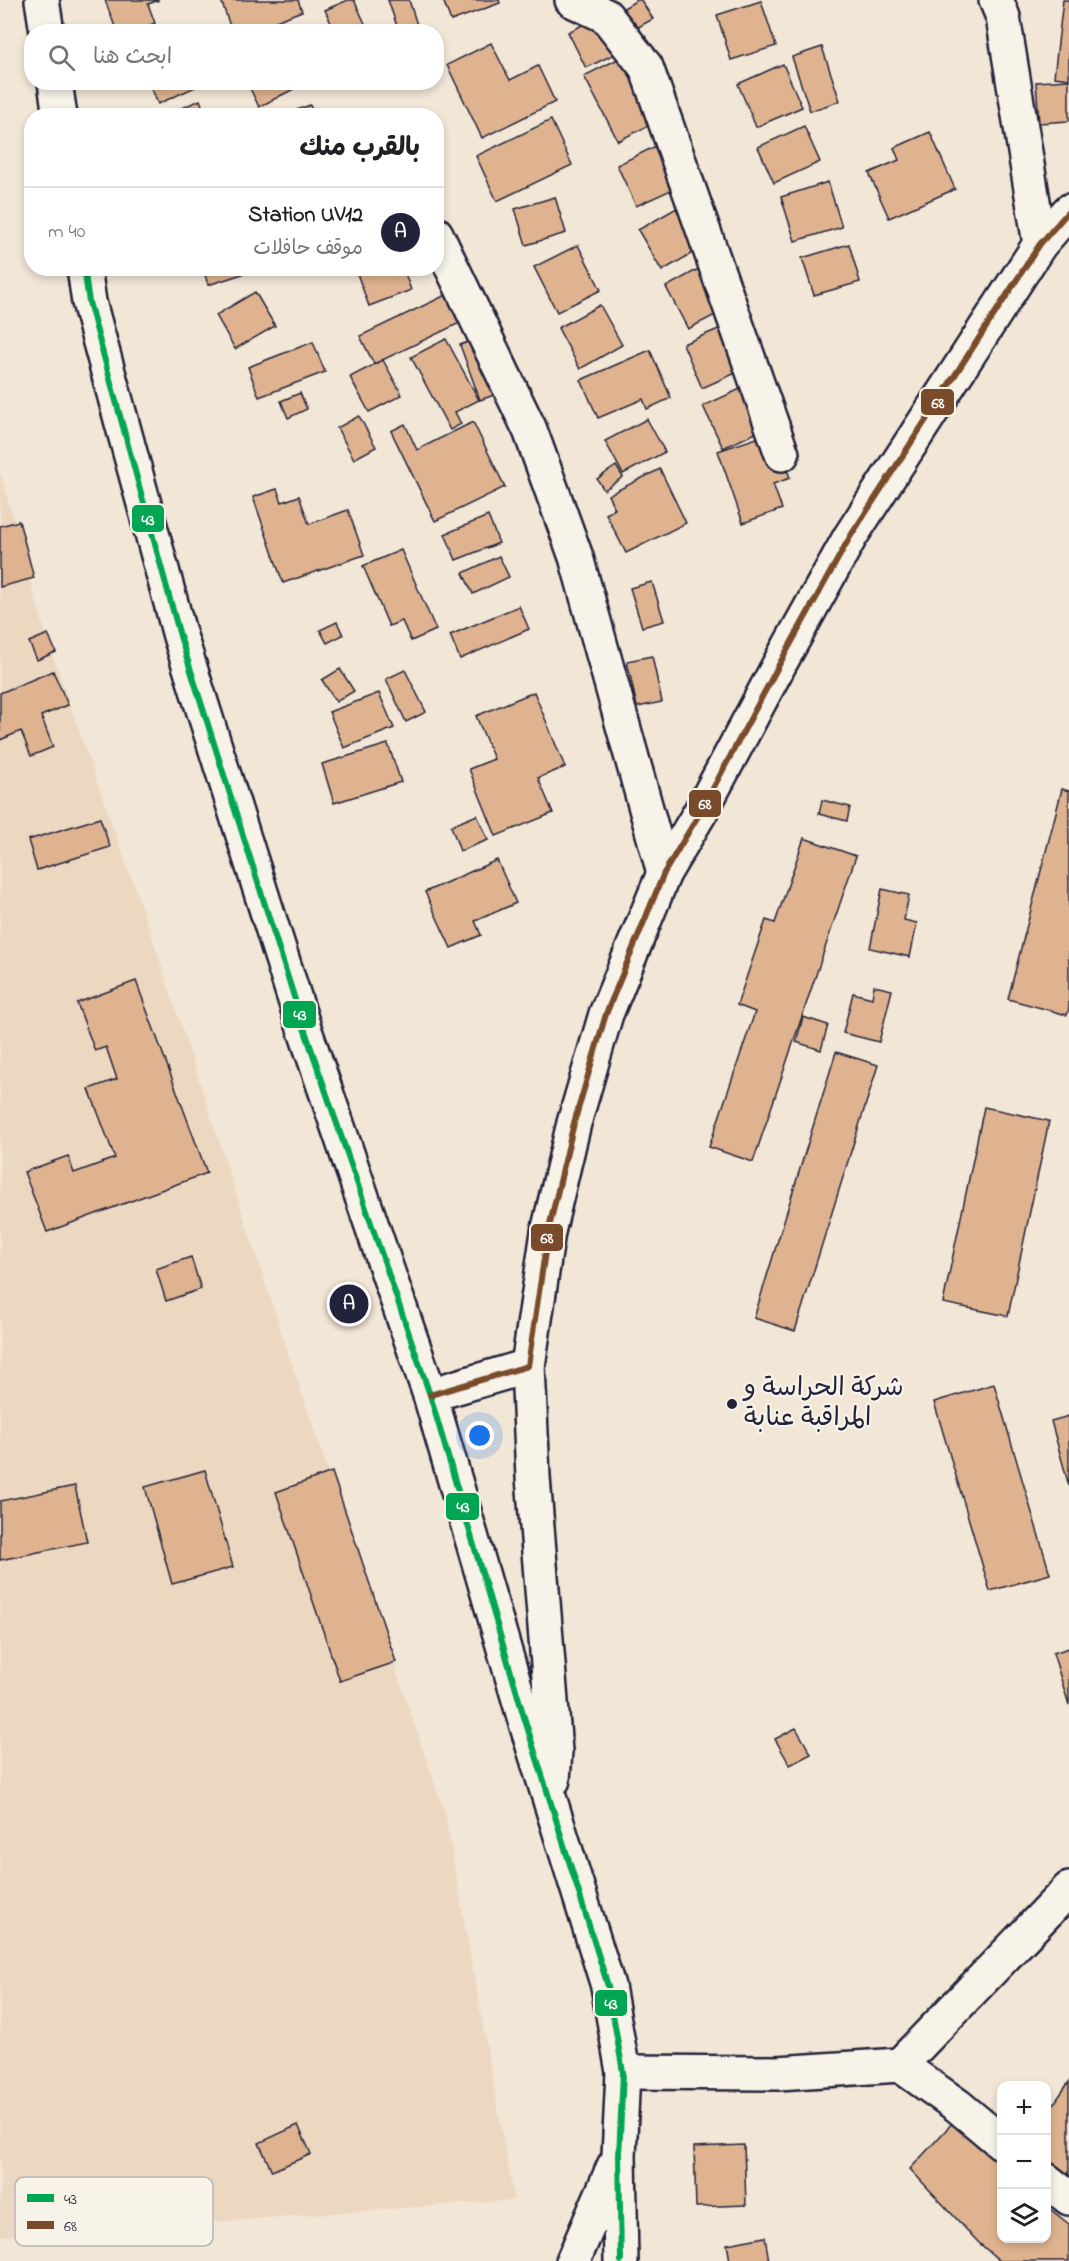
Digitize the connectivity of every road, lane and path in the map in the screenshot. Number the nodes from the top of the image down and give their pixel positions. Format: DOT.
graph roads {
  1 [pos="42,0"];
  2 [pos="572,0"];
  3 [pos="996,0"];
  4 [pos="46,24"];
  5 [pos="56,90"];
  6 [pos="59,108"];
  7 [pos="1069,211"];
  8 [pos="1040,244"];
  9 [pos="444,251"];
  10 [pos="85,276"];
  11 [pos="782,454"];
  12 [pos="663,873"];
  13 [pos="528,1366"];
  14 [pos="430,1395"];
  15 [pos="552,1808"];
  16 [pos="1069,1889"];
  17 [pos="900,2065"];
  18 [pos="623,2072"];
  19 [pos="997,2139"];
  20 [pos="619,2156"];
  21 [pos="1051,2184"];
  22 [pos="1069,2198"];
  23 [pos="573,2261"];
  24 [pos="621,2261"];
  1 -- 4 [label="street"];
  2 -- 11 [label="street"];
  3 -- 8 [label="street"];
  5 -- 6 [label="street"];
  7 -- 8 [label="street"];
  8 -- 12 [label="street"];
  9 -- 12 [label="street"];
  10 -- 14 [label="street"];
  12 -- 13 [label="street"];
  13 -- 14 [label="street"];
  13 -- 15 [label="street"];
  14 -- 15 [label="street"];
  15 -- 18 [label="street"];
  16 -- 17 [label="street"];
  17 -- 18 [label="street"];
  17 -- 19 [label="street"];
  18 -- 20 [label="street"];
  20 -- 23 [label="street"];
  20 -- 24 [label="street"];
  21 -- 22 [label="street"];
}
